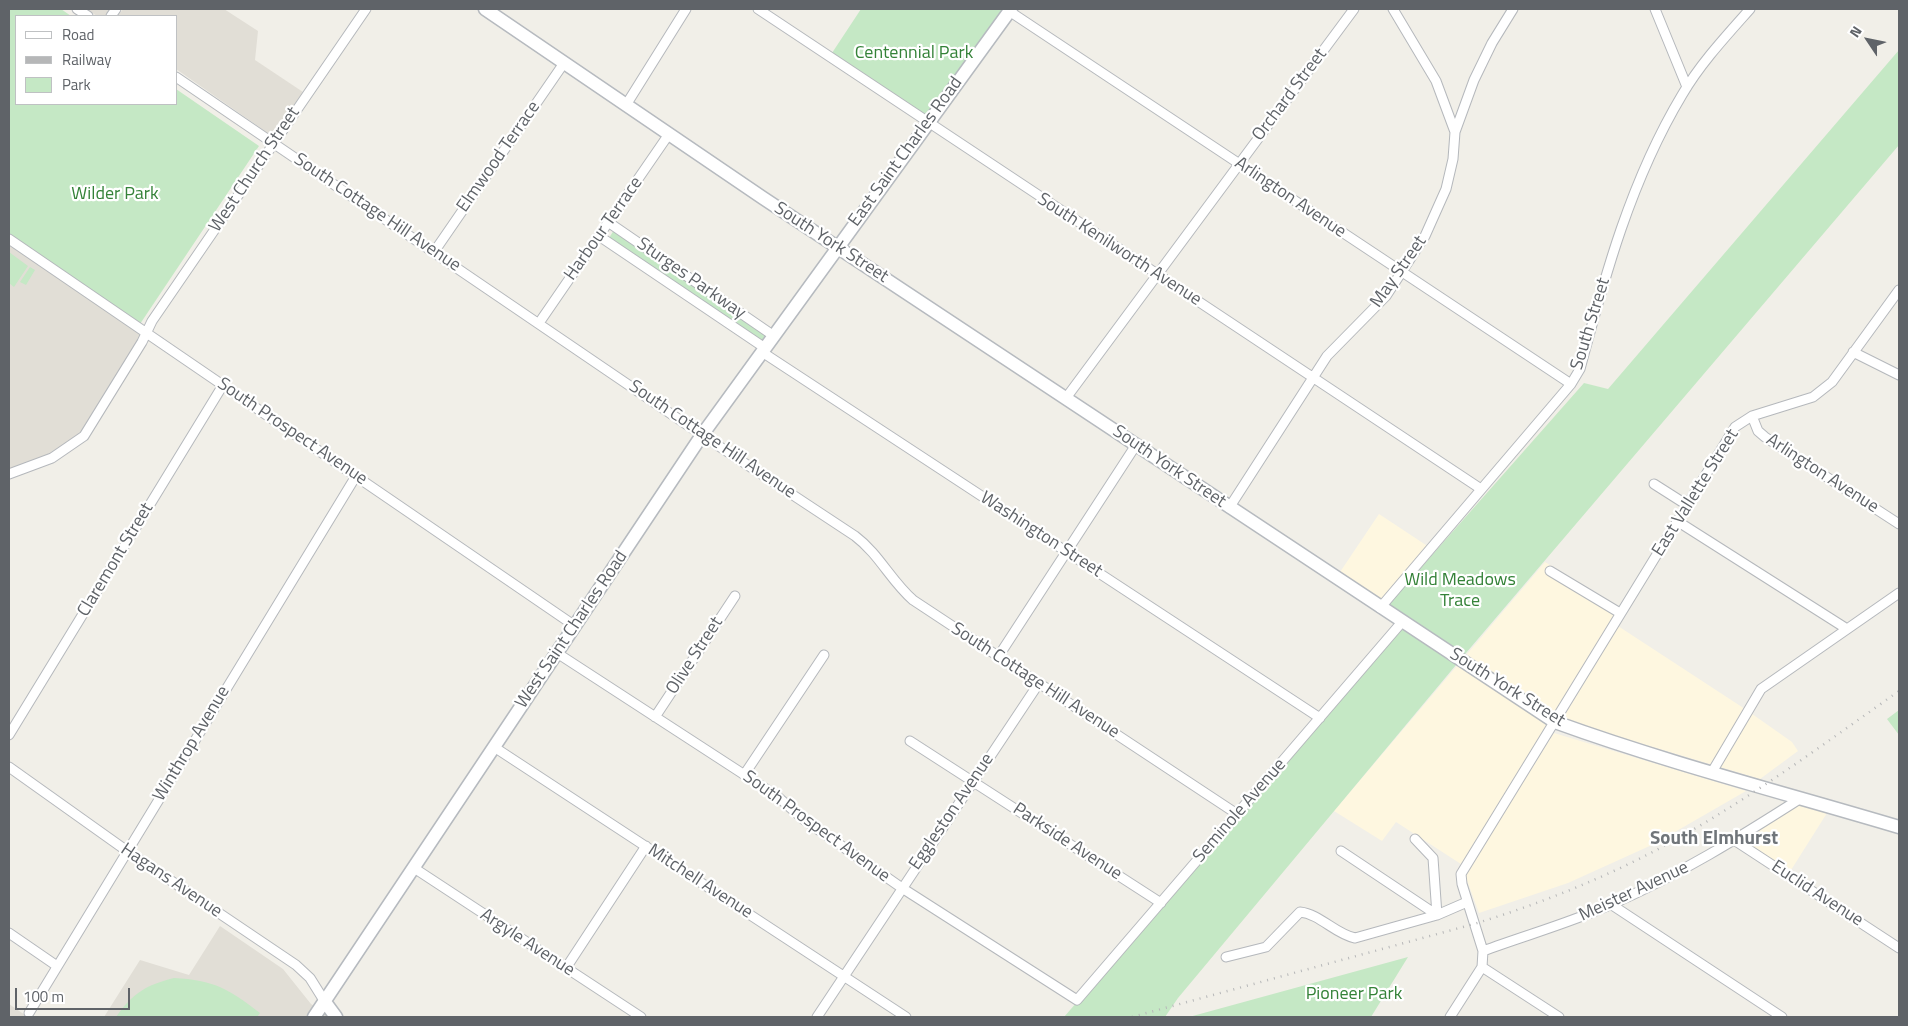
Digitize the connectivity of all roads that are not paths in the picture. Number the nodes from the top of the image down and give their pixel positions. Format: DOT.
graph roads {
  1 [pos="366,9"];
  2 [pos="485,9"];
  3 [pos="686,9"];
  4 [pos="758,9"];
  5 [pos="1354,9"];
  6 [pos="1393,9"];
  7 [pos="1513,9"];
  8 [pos="1655,9"];
  9 [pos="1750,9"];
  10 [pos="1010,10"];
  11 [pos="564,63"];
  12 [pos="178,78"];
  13 [pos="1687,87"];
  14 [pos="626,105"];
  15 [pos="927,123"];
  16 [pos="1455,132"];
  17 [pos="669,134"];
  18 [pos="273,142"];
  19 [pos="1239,164"];
  20 [pos="608,222"];
  21 [pos="599,236"];
  22 [pos="9,239"];
  23 [pos="838,247"];
  24 [pos="434,252"];
  25 [pos="1403,272"];
  26 [pos="1157,275"];
  27 [pos="1899,290"];
  28 [pos="539,323"];
  29 [pos="147,333"];
  30 [pos="774,336"];
  31 [pos="764,350"];
  32 [pos="1853,352"];
  33 [pos="1899,375"];
  34 [pos="1313,378"];
  35 [pos="1571,384"];
  36 [pos="223,385"];
  37 [pos="1066,398"];
  38 [pos="1752,416"];
  39 [pos="702,436"];
  40 [pos="1136,445"];
  41 [pos="9,474"];
  42 [pos="356,476"];
  43 [pos="1654,484"];
  44 [pos="1481,489"];
  45 [pos="1687,505"];
  46 [pos="1229,508"];
  47 [pos="1677,521"];
  48 [pos="1899,524"];
  49 [pos="1067,552"];
  50 [pos="1550,571"];
  51 [pos="1899,593"];
  52 [pos="735,596"];
  53 [pos="1380,608"];
  54 [pos="1620,613"];
  55 [pos="1402,622"];
  56 [pos="575,626"];
  57 [pos="1847,630"];
  58 [pos="557,653"];
  59 [pos="824,655"];
  60 [pos="998,657"];
  61 [pos="1038,683"];
  62 [pos="655,717"];
  63 [pos="1320,718"];
  64 [pos="1555,722"];
  65 [pos="9,735"];
  66 [pos="910,741"];
  67 [pos="494,747"];
  68 [pos="9,767"];
  69 [pos="1712,772"];
  70 [pos="744,775"];
  71 [pos="973,781"];
  72 [pos="1801,798"];
  73 [pos="1237,814"];
  74 [pos="1899,827"];
  75 [pos="1415,839"];
  76 [pos="1734,840"];
  77 [pos="646,846"];
  78 [pos="127,851"];
  79 [pos="1341,851"];
  80 [pos="414,868"];
  81 [pos="902,888"];
  82 [pos="1467,902"];
  83 [pos="1161,903"];
  84 [pos="1612,905"];
  85 [pos="1437,915"];
  86 [pos="9,933"];
  87 [pos="1899,948"];
  88 [pos="1483,952"];
  89 [pos="1226,957"];
  90 [pos="57,966"];
  91 [pos="1482,967"];
  92 [pos="566,968"];
  93 [pos="844,976"];
  94 [pos="1077,1000"];
  95 [pos="325,1002"];
  96 [pos="28,1013"];
  97 [pos="314,1017"];
  98 [pos="336,1017"];
  99 [pos="641,1017"];
  100 [pos="817,1017"];
  101 [pos="906,1017"];
  102 [pos="1450,1017"];
  103 [pos="1559,1017"];
  104 [pos="1782,1017"];
  1 -- 18 [label="street, West Church Street"];
  2 -- 11 [label="main road, South York Street"];
  3 -- 14 [label="street"];
  4 -- 15 [label="street, South Kenilworth Avenue"];
  5 -- 19 [label="street, Orchard Street"];
  6 -- 16 [label="street"];
  7 -- 16 [label="street, May Street"];
  8 -- 13 [label="street"];
  9 -- 13 [label="street, South Street"];
  10 -- 15 [label="main road, East Saint Charles Road"];
  10 -- 19 [label="street, Arlington Avenue"];
  11 -- 14 [label="main road, South York Street"];
  11 -- 24 [label="street, Elmwood Terrace"];
  12 -- 18 [label="street, South Cottage Hill Avenue"];
  13 -- 35 [label="street, South Street"];
  14 -- 17 [label="main road, South York Street"];
  15 -- 23 [label="main road, East Saint Charles Road"];
  15 -- 26 [label="street, South Kenilworth Avenue"];
  16 -- 25 [label="street, May Street"];
  17 -- 20 [label="street, Harbour Terrace"];
  17 -- 23 [label="main road, South York Street"];
  18 -- 24 [label="street, South Cottage Hill Avenue"];
  18 -- 29 [label="street, West Church Street"];
  19 -- 25 [label="street, Arlington Avenue"];
  19 -- 26 [label="street, Orchard Street"];
  20 -- 21 [label="street, Harbour Terrace"];
  20 -- 30 [label="street, Sturges Parkway"];
  21 -- 28 [label="street, Harbour Terrace"];
  21 -- 31 [label="street, Sturges Parkway"];
  22 -- 29 [label="street, South Prospect Avenue"];
  23 -- 30 [label="main road, West Saint Charles Road"];
  23 -- 37 [label="main road, South York Street"];
  24 -- 28 [label="street, South Cottage Hill Avenue"];
  25 -- 34 [label="street, May Street"];
  25 -- 35 [label="street, Arlington Avenue"];
  26 -- 34 [label="street, South Kenilworth Avenue"];
  26 -- 37 [label="street, Orchard Street"];
  27 -- 32 [label="street, East Vallette Street"];
  28 -- 39 [label="street, South Cottage Hill Avenue"];
  29 -- 36 [label="street, South Prospect Avenue"];
  29 -- 41 [label="street, West Church Street"];
  30 -- 31 [label="main road, West Saint Charles Road"];
  31 -- 39 [label="main road, West Saint Charles Road"];
  31 -- 49 [label="street, Washington Street"];
  32 -- 33 [label="street"];
  32 -- 38 [label="street, East Vallette Street"];
  34 -- 44 [label="street, South Kenilworth Avenue"];
  34 -- 46 [label="street, May Street"];
  35 -- 44 [label="street, South Street"];
  36 -- 42 [label="street, South Prospect Avenue"];
  36 -- 65 [label="street, Claremont Street"];
  37 -- 40 [label="main road, South York Street"];
  38 -- 45 [label="street, East Vallette Street"];
  38 -- 48 [label="street, Arlington Avenue"];
  39 -- 56 [label="main road, West Saint Charles Road"];
  39 -- 60 [label="street, South Cottage Hill Avenue"];
  40 -- 46 [label="main road, South York Street"];
  40 -- 49 [label="street"];
  42 -- 56 [label="street, South Prospect Avenue"];
  42 -- 78 [label="street, Winthrop Avenue"];
  43 -- 45 [label="street"];
  44 -- 53 [label="street, South Street"];
  45 -- 47 [label="street, East Vallette Street"];
  46 -- 53 [label="main road, South York Street"];
  47 -- 54 [label="street, East Vallette Street"];
  47 -- 57 [label="street"];
  49 -- 60 [label="street"];
  49 -- 63 [label="street, Washington Street"];
  50 -- 54 [label="street"];
  51 -- 57 [label="street"];
  52 -- 62 [label="street, Olive Street"];
  53 -- 55 [label="main road, South York Street"];
  54 -- 64 [label="street, East Vallette Street"];
  55 -- 63 [label="street, Seminole Avenue"];
  55 -- 64 [label="main road, South York Street"];
  56 -- 58 [label="main road, West Saint Charles Road"];
  57 -- 69 [label="street"];
  58 -- 62 [label="street, South Prospect Avenue"];
  58 -- 67 [label="main road, West Saint Charles Road"];
  59 -- 70 [label="street"];
  60 -- 61 [label="street, South Cottage Hill Avenue"];
  61 -- 71 [label="street, Eggleston Avenue"];
  61 -- 73 [label="street, South Cottage Hill Avenue"];
  62 -- 70 [label="street, South Prospect Avenue"];
  63 -- 73 [label="street, Seminole Avenue"];
  64 -- 69 [label="main road, South York Street"];
  64 -- 82 [label="street, East Vallette Street"];
  66 -- 71 [label="street, Parkside Avenue"];
  67 -- 77 [label="street, Mitchell Avenue"];
  67 -- 80 [label="main road, West Saint Charles Road"];
  68 -- 78 [label="street, Hagans Avenue"];
  69 -- 72 [label="main road, South York Street"];
  70 -- 81 [label="street, South Prospect Avenue"];
  71 -- 81 [label="street, Eggleston Avenue"];
  71 -- 83 [label="street, Parkside Avenue"];
  72 -- 74 [label="main road, South York Street"];
  72 -- 76 [label="street, Meister Avenue"];
  73 -- 83 [label="street, Seminole Avenue"];
  75 -- 85 [label="street"];
  76 -- 84 [label="street, Meister Avenue"];
  76 -- 87 [label="street, Euclid Avenue"];
  77 -- 92 [label="street"];
  77 -- 93 [label="street, Mitchell Avenue"];
  78 -- 90 [label="street, Winthrop Avenue"];
  78 -- 95 [label="street, Hagans Avenue"];
  79 -- 85 [label="street"];
  80 -- 92 [label="street, Argyle Avenue"];
  80 -- 95 [label="main road, West Saint Charles Road"];
  81 -- 93 [label="street, Eggleston Avenue"];
  81 -- 94 [label="street, South Prospect Avenue"];
  82 -- 85 [label="street"];
  82 -- 88 [label="street, East Vallette Street"];
  83 -- 94 [label="street, Seminole Avenue"];
  84 -- 88 [label="street, Meister Avenue"];
  84 -- 104 [label="street"];
  85 -- 89 [label="street"];
  86 -- 90 [label="street"];
  88 -- 91 [label="street"];
  90 -- 96 [label="street, Winthrop Avenue"];
  91 -- 102 [label="street"];
  91 -- 103 [label="street"];
  92 -- 99 [label="street, Argyle Avenue"];
  93 -- 100 [label="street, Eggleston Avenue"];
  93 -- 101 [label="street, Mitchell Avenue"];
  95 -- 97 [label="main road, West Saint Charles Road"];
  95 -- 98 [label="main road"];
}
